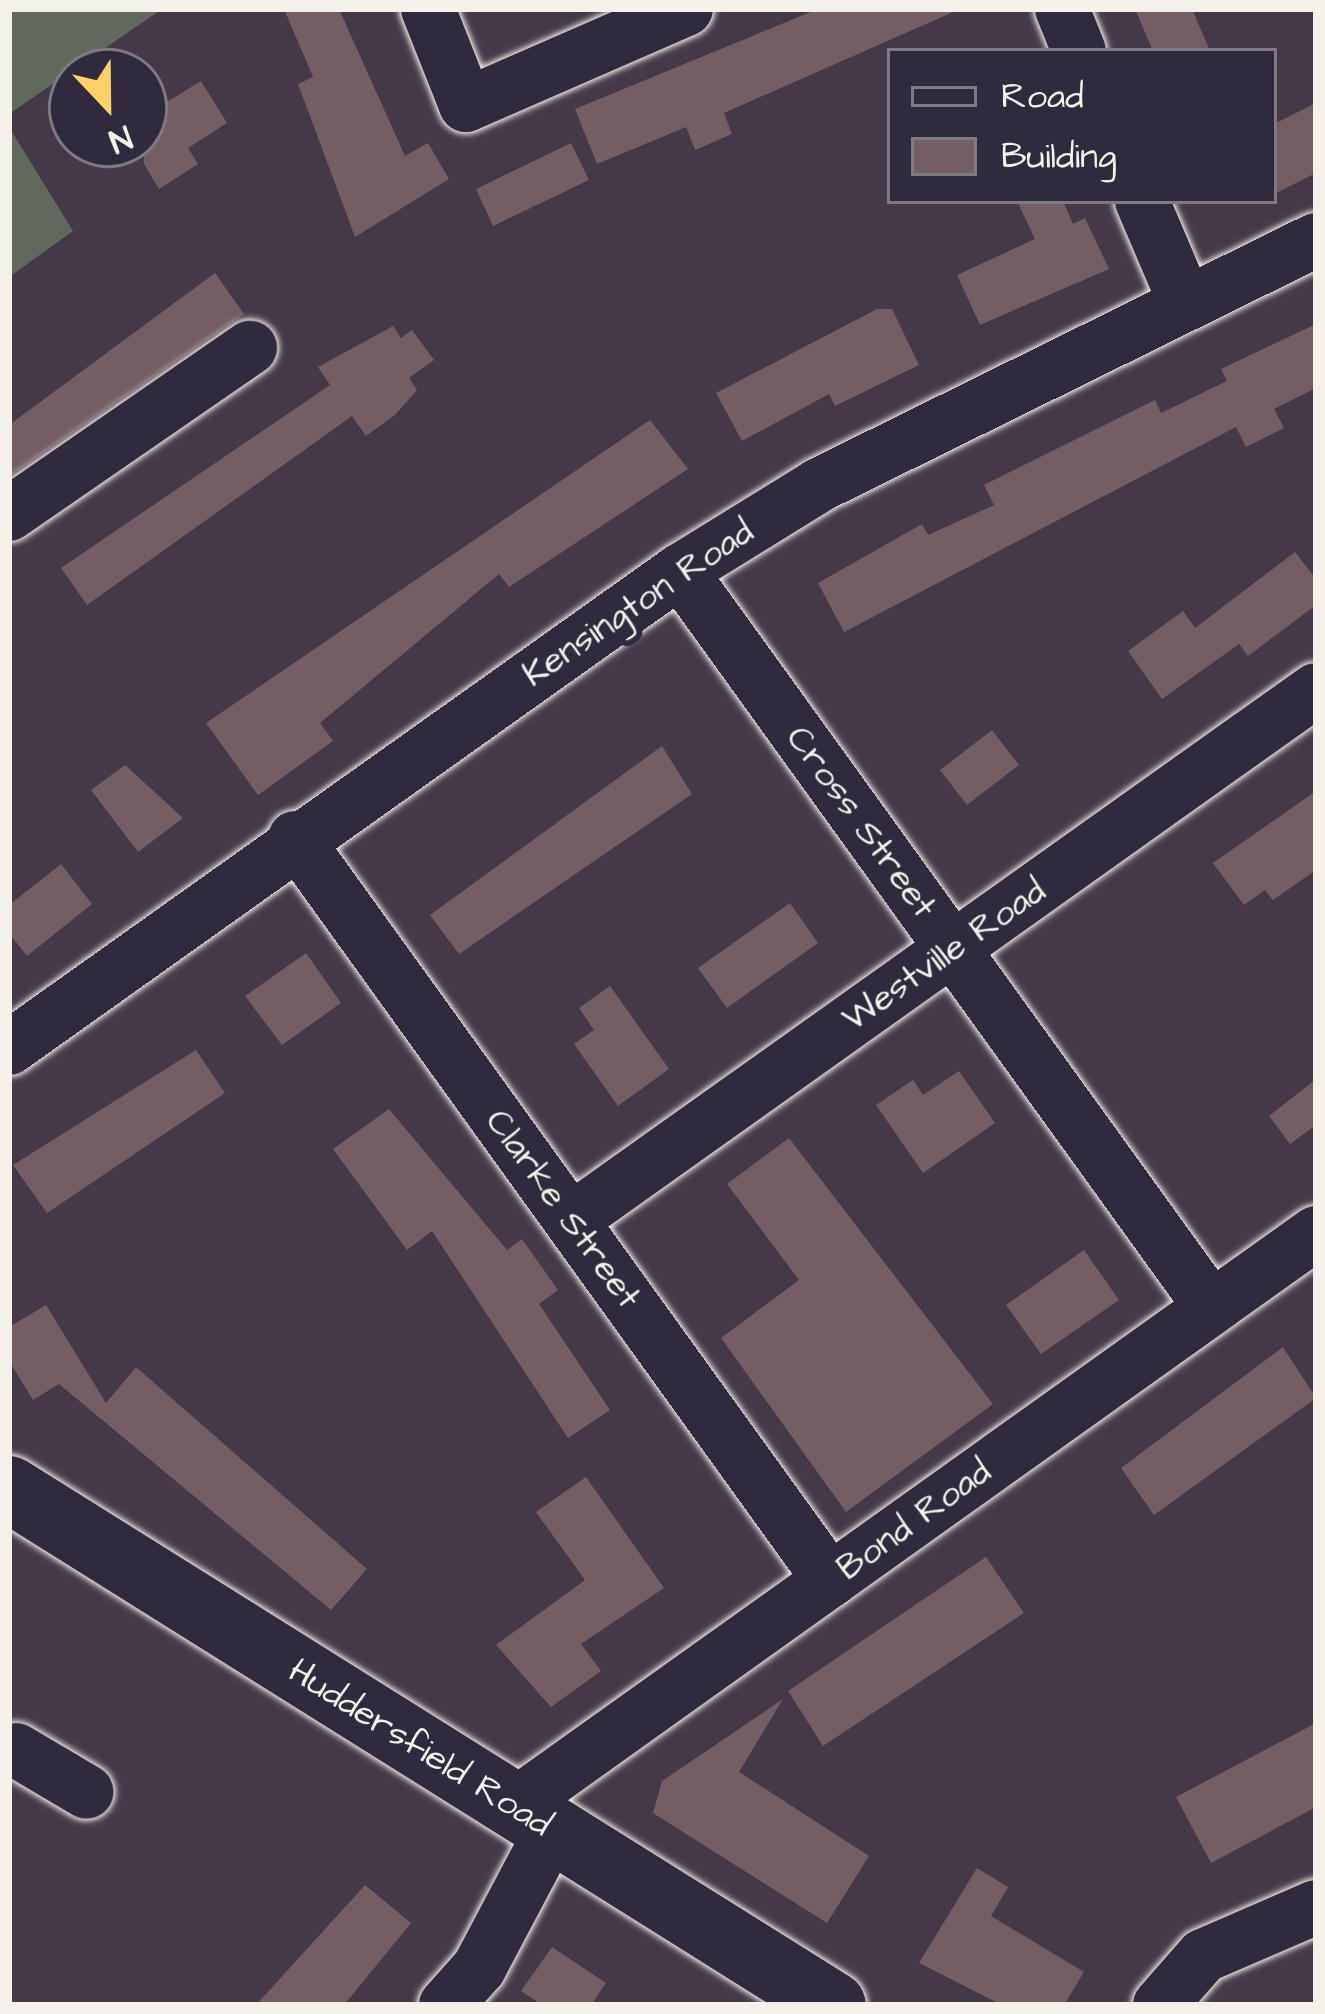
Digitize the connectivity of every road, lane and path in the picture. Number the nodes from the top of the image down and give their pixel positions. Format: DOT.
graph roads {
  1 [pos="428,9"];
  2 [pos="686,9"];
  3 [pos="1062,9"];
  4 [pos="612,24"];
  5 [pos="1078,48"];
  6 [pos="1143,204"];
  7 [pos="1316,240"];
  8 [pos="1183,297"];
  9 [pos="250,348"];
  10 [pos="9,514"];
  11 [pos="680,571"];
  12 [pos="1316,690"];
  13 [pos="296,838"];
  14 [pos="953,949"];
  15 [pos="9,1048"];
  16 [pos="571,1220"];
  17 [pos="1316,1233"];
  18 [pos="1211,1307"];
  19 [pos="9,1489"];
  20 [pos="830,1580"];
  21 [pos="11,1744"];
  22 [pos="87,1792"];
  23 [pos="532,1819"];
  24 [pos="1316,1907"];
  25 [pos="446,2005"];
  26 [pos="832,2005"];
  27 [pos="1160,2005"];
  1 -- 4 [label="street"];
  2 -- 4 [label="street"];
  3 -- 5 [label="street"];
  6 -- 8 [label="street"];
  7 -- 8 [label="street, Kensington Road"];
  8 -- 11 [label="street, Kensington Road"];
  9 -- 10 [label="street"];
  11 -- 13 [label="street, Kensington Road"];
  11 -- 14 [label="street, Cross Street"];
  12 -- 14 [label="street, Westville Road"];
  13 -- 15 [label="street, Kensington Road"];
  13 -- 16 [label="street, Clarke Street"];
  14 -- 16 [label="street, Westville Road"];
  14 -- 18 [label="street, Cross Street"];
  16 -- 20 [label="street, Clarke Street"];
  17 -- 18 [label="street, Bond Road"];
  18 -- 20 [label="street, Bond Road"];
  19 -- 23 [label="highway, Huddersfield Road"];
  20 -- 23 [label="street, Bond Road"];
  21 -- 22 [label="street"];
  23 -- 25 [label="street"];
  23 -- 26 [label="highway, Huddersfield Road"];
  24 -- 27 [label="street"];
}
